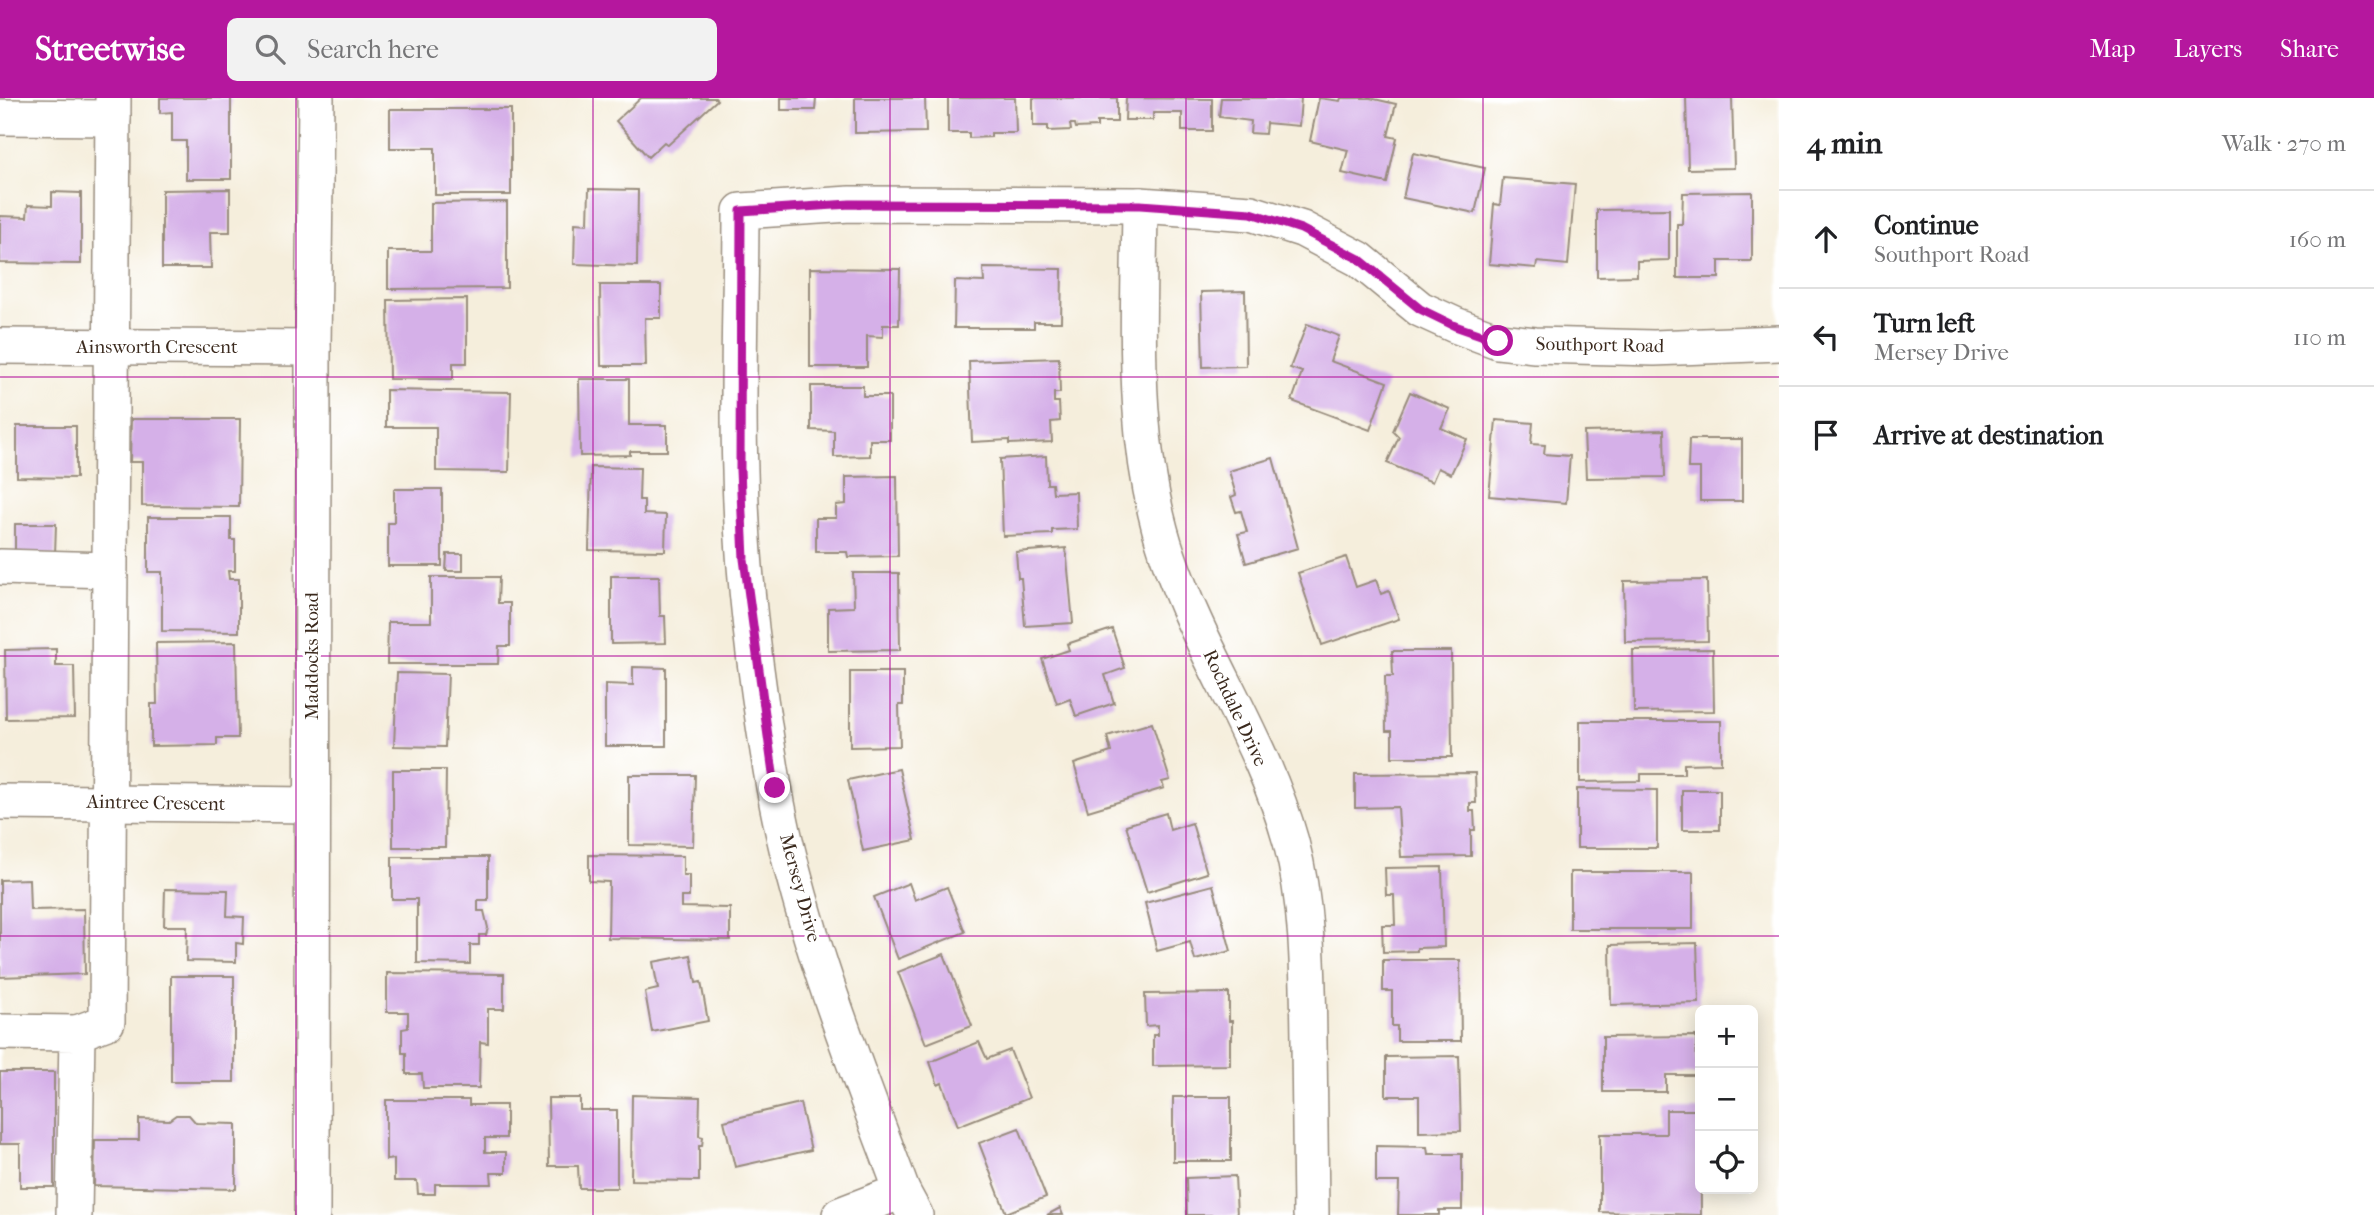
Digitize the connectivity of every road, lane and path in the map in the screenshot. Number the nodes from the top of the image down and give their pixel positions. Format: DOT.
graph roads {
  1 [pos="317,98"];
  2 [pos="113,108"];
  3 [pos="0,117"];
  4 [pos="1140,205"];
  5 [pos="741,211"];
  6 [pos="1779,343"];
  7 [pos="0,346"];
  8 [pos="110,347"];
  9 [pos="313,348"];
  10 [pos="0,567"];
  11 [pos="109,570"];
  12 [pos="0,802"];
  13 [pos="107,802"];
  14 [pos="312,805"];
  15 [pos="0,1032"];
  16 [pos="77,1033"];
  17 [pos="909,1203"];
  18 [pos="74,1215"];
  19 [pos="312,1215"];
  20 [pos="841,1215"];
  21 [pos="1311,1215"];
  1 -- 9 [label="street, Maddocks Road"];
  2 -- 3 [label="street"];
  2 -- 8 [label="street"];
  4 -- 5 [label="street, Southport Road"];
  4 -- 6 [label="street, Southport Road"];
  4 -- 21 [label="street, Rochdale Drive"];
  5 -- 17 [label="street, Mersey Drive"];
  7 -- 8 [label="street, Ainsworth Crescent"];
  8 -- 9 [label="street, Ainsworth Crescent"];
  8 -- 11 [label="street"];
  9 -- 14 [label="street, Maddocks Road"];
  10 -- 11 [label="street"];
  11 -- 13 [label="street"];
  12 -- 13 [label="street, Aintree Crescent"];
  13 -- 14 [label="street, Aintree Crescent"];
  13 -- 16 [label="street"];
  14 -- 19 [label="street, Maddocks Road"];
  15 -- 16 [label="street"];
  16 -- 18 [label="street"];
  17 -- 20 [label="street"];
}
